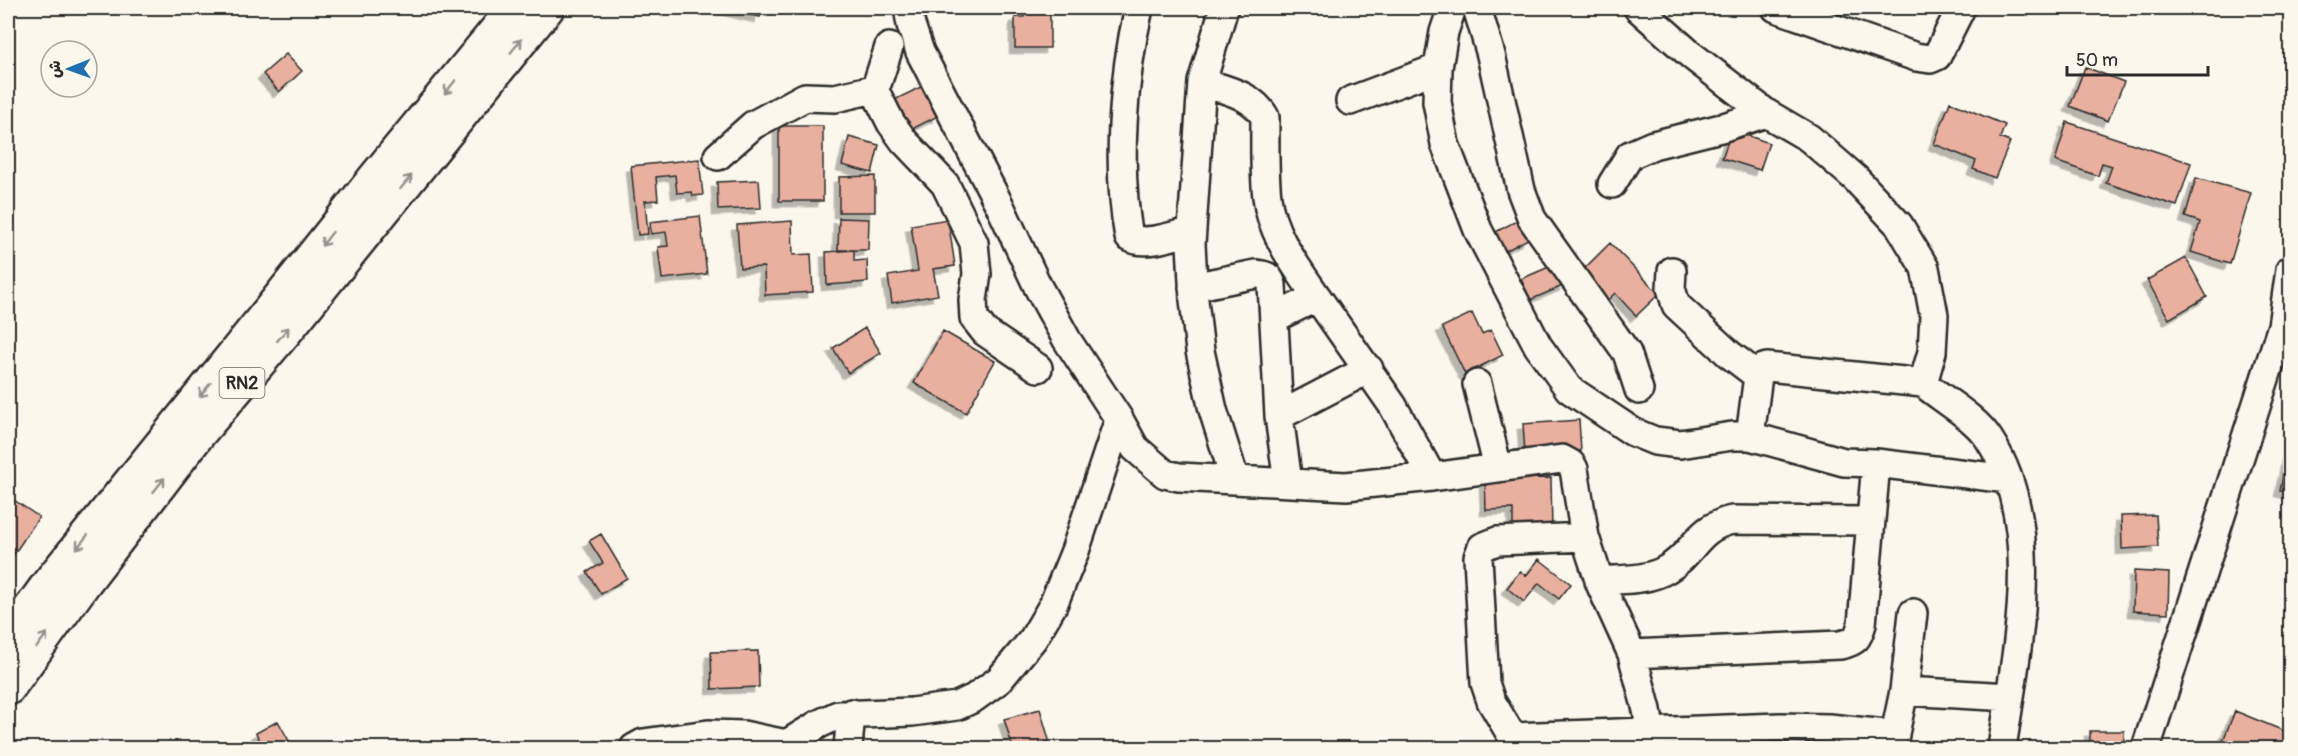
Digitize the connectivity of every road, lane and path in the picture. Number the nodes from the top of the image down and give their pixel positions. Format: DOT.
graph roads {
  1 [pos="515,8"];
  2 [pos="547,8"];
  3 [pos="908,8"];
  4 [pos="1139,8"];
  5 [pos="1224,8"];
  6 [pos="1452,8"];
  7 [pos="1477,8"];
  8 [pos="1638,8"];
  9 [pos="1776,8"];
  10 [pos="1960,8"];
  11 [pos="889,47"];
  12 [pos="1438,68"];
  13 [pos="1202,82"];
  14 [pos="874,88"];
  15 [pos="1350,101"];
  16 [pos="1766,113"];
  17 [pos="718,156"];
  18 [pos="1612,184"];
  19 [pos="1192,231"];
  20 [pos="2290,270"];
  21 [pos="1671,271"];
  22 [pos="1193,287"];
  23 [pos="1317,297"];
  24 [pos="1274,318"];
  25 [pos="2286,322"];
  26 [pos="1038,368"];
  27 [pos="1369,369"];
  28 [pos="1758,376"];
  29 [pos="1923,383"];
  30 [pos="1477,384"];
  31 [pos="1640,390"];
  32 [pos="1279,416"];
  33 [pos="1119,419"];
  34 [pos="1749,436"];
  35 [pos="1876,463"];
  36 [pos="1498,468"];
  37 [pos="1432,477"];
  38 [pos="2008,479"];
  39 [pos="1235,480"];
  40 [pos="1288,483"];
  41 [pos="1871,520"];
  42 [pos="1585,537"];
  43 [pos="1599,581"];
  44 [pos="1913,613"];
  45 [pos="8,640"];
  46 [pos="1632,654"];
  47 [pos="8,688"];
  48 [pos="1904,692"];
  49 [pos="2010,697"];
  50 [pos="851,713"];
  51 [pos="1826,738"];
  52 [pos="1747,739"];
  53 [pos="1651,740"];
  54 [pos="1516,742"];
  55 [pos="1894,742"];
  56 [pos="783,746"];
  57 [pos="634,748"];
  58 [pos="848,748"];
  59 [pos="2002,748"];
  60 [pos="2146,748"];
  1 -- 45 [label="highway, RN2, one-way"];
  47 -- 2 [label="highway, RN2, one-way"];
  3 -- 33 [label="street"];
  4 -- 19 [label="street"];
  5 -- 13 [label="street"];
  6 -- 12 [label="street"];
  7 -- 31 [label="street"];
  8 -- 16 [label="street"];
  9 -- 10 [label="street"];
  11 -- 14 [label="street"];
  12 -- 15 [label="street"];
  12 -- 34 [label="street"];
  13 -- 19 [label="street"];
  13 -- 23 [label="street"];
  14 -- 17 [label="street"];
  14 -- 26 [label="street"];
  16 -- 18 [label="street"];
  16 -- 29 [label="street"];
  19 -- 22 [label="street"];
  20 -- 25 [label="street"];
  21 -- 28 [label="street"];
  22 -- 24 [label="street"];
  22 -- 39 [label="street"];
  23 -- 24 [label="street"];
  23 -- 27 [label="street"];
  24 -- 32 [label="street"];
  25 -- 60 [label="street"];
  27 -- 32 [label="street"];
  27 -- 37 [label="street"];
  28 -- 29 [label="street"];
  28 -- 34 [label="street"];
  29 -- 38 [label="street"];
  30 -- 36 [label="street"];
  32 -- 40 [label="street"];
  33 -- 39 [label="street"];
  33 -- 50 [label="street"];
  34 -- 35 [label="street"];
  35 -- 38 [label="street"];
  35 -- 41 [label="street"];
  36 -- 37 [label="street"];
  36 -- 42 [label="street"];
  37 -- 40 [label="street"];
  38 -- 49 [label="street"];
  39 -- 40 [label="street"];
  41 -- 43 [label="street"];
  41 -- 46 [label="street"];
  42 -- 43 [label="street"];
  42 -- 54 [label="street"];
  43 -- 46 [label="street"];
  44 -- 48 [label="street"];
  46 -- 53 [label="street"];
  48 -- 49 [label="street"];
  48 -- 55 [label="street"];
  49 -- 59 [label="street"];
  50 -- 56 [label="street"];
  50 -- 58 [label="street"];
  51 -- 52 [label="street"];
  51 -- 55 [label="street"];
  52 -- 53 [label="street"];
  53 -- 54 [label="street"];
  56 -- 57 [label="street"];
}
